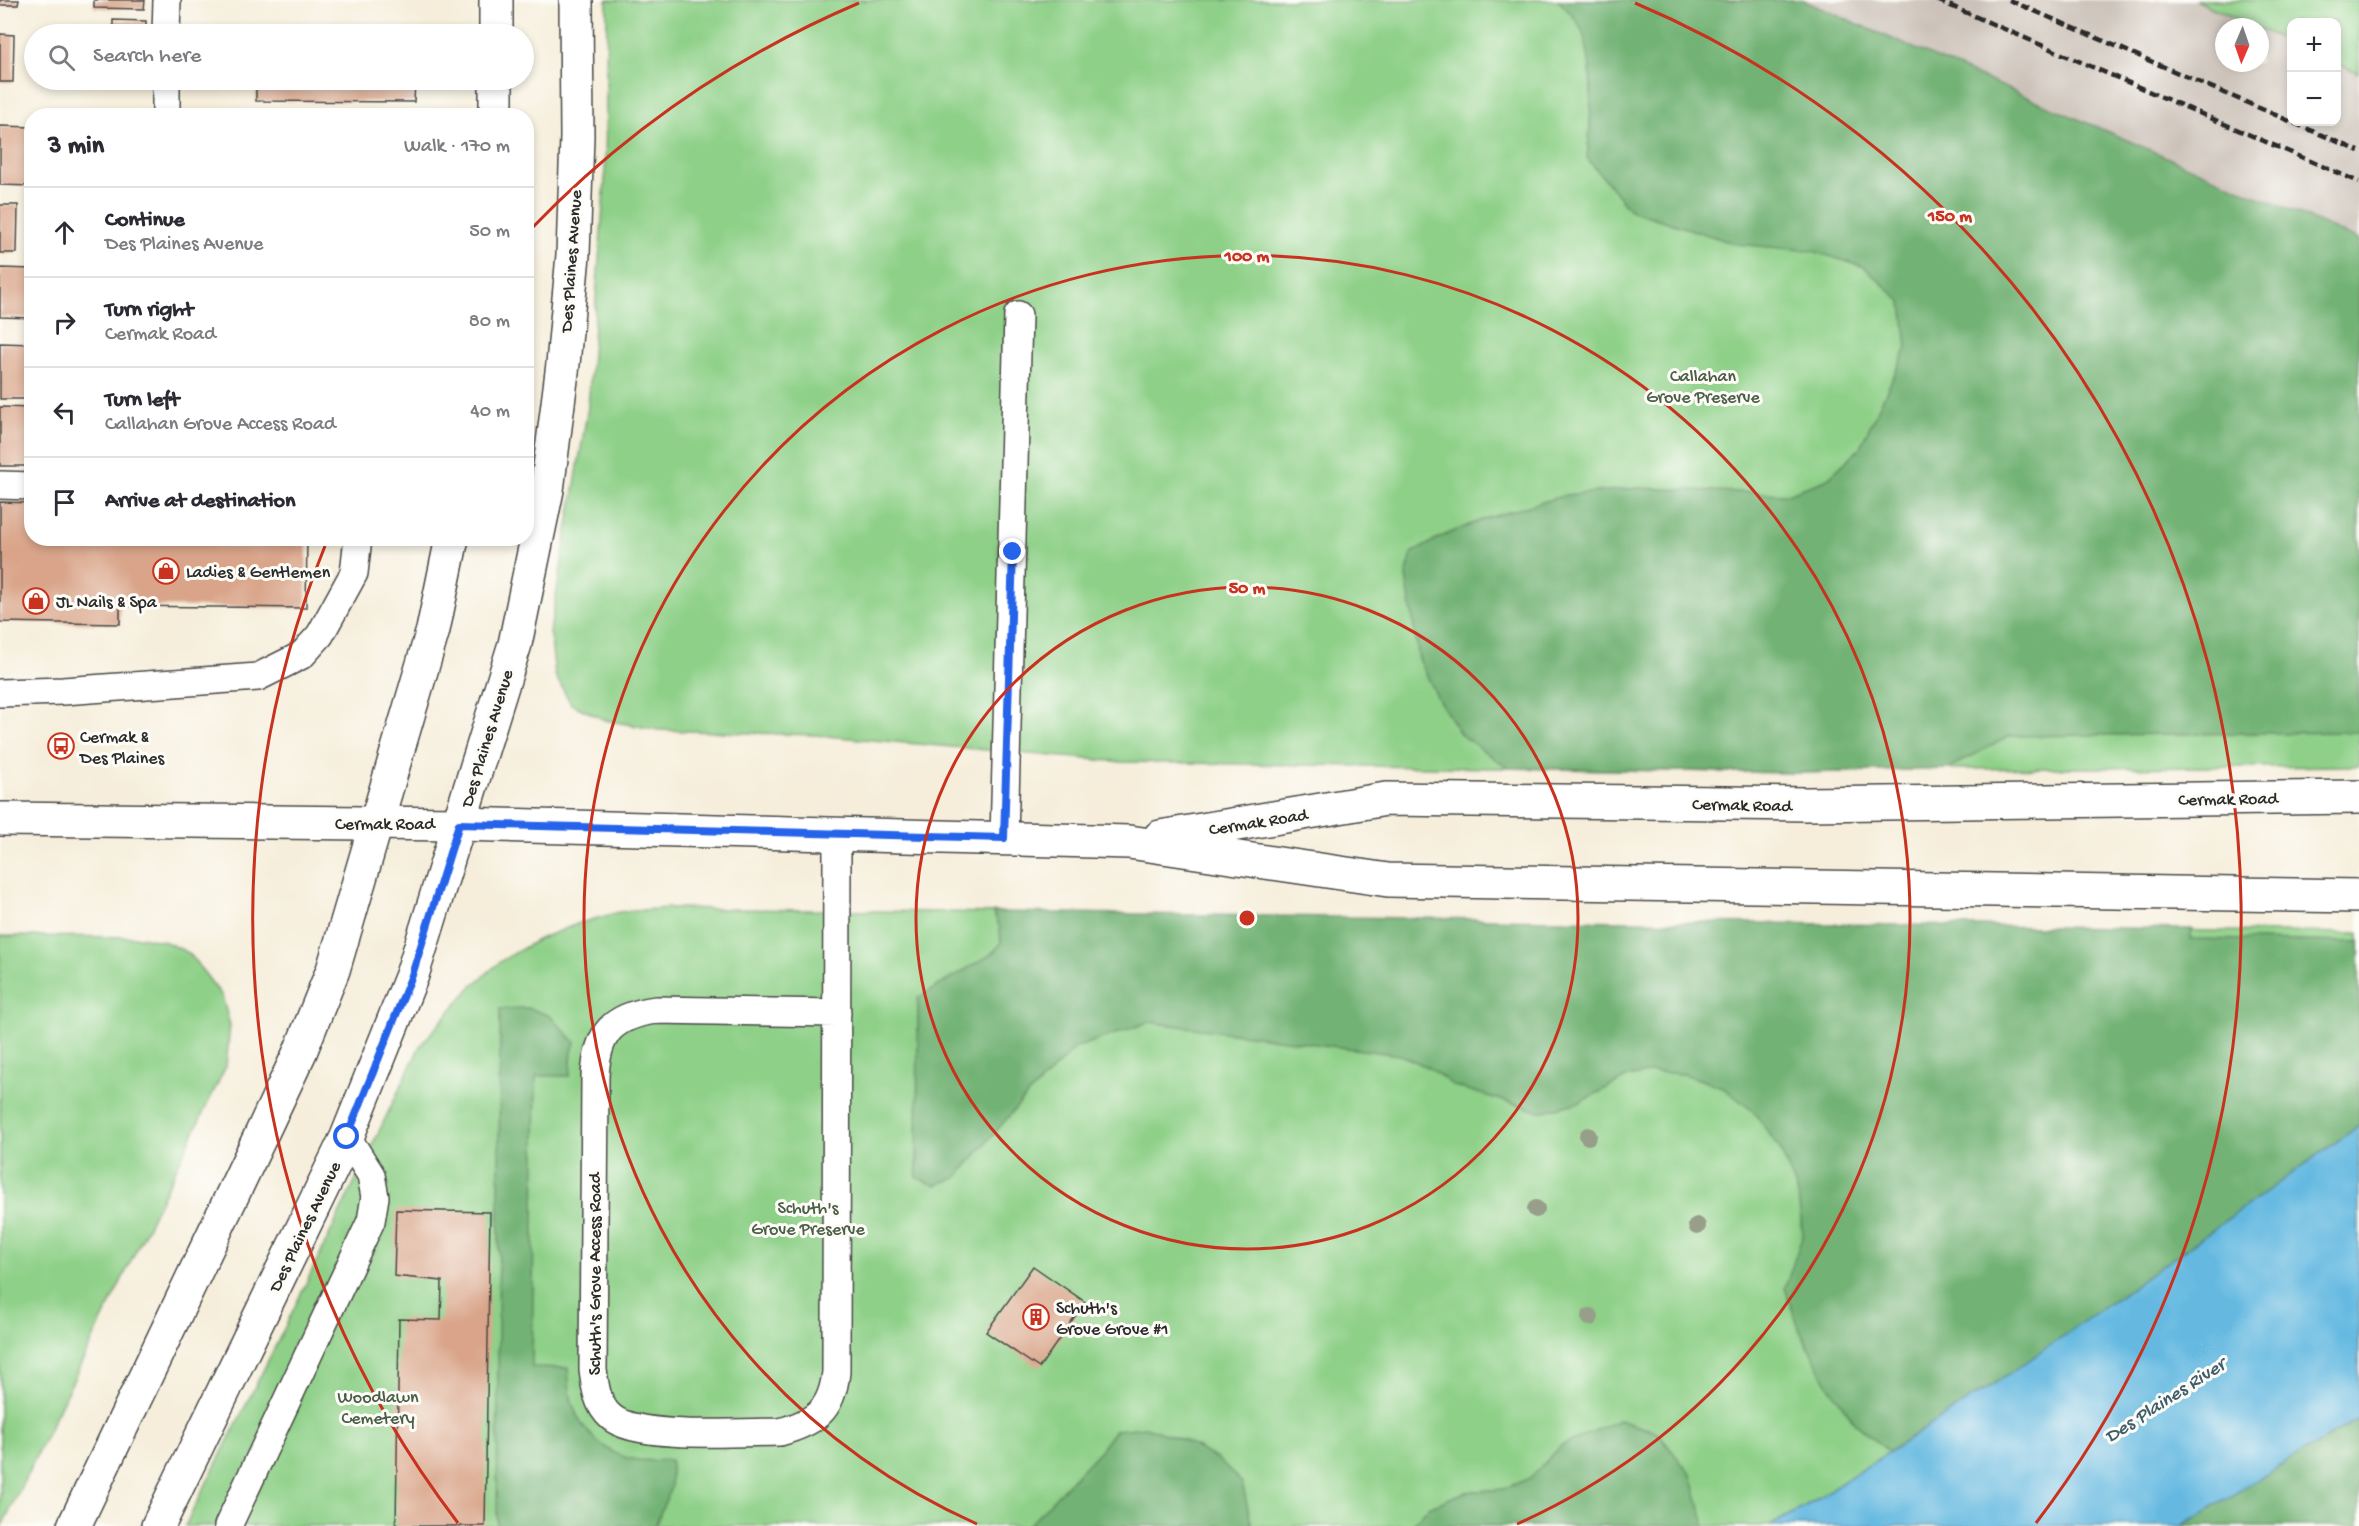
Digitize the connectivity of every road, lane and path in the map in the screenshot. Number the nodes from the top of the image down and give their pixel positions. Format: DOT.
graph roads {
  1 [pos="166,0"];
  2 [pos="496,0"];
  3 [pos="576,0"];
  4 [pos="166,24"];
  5 [pos="496,24"];
  6 [pos="166,90"];
  7 [pos="496,90"];
  8 [pos="166,108"];
  9 [pos="496,108"];
  10 [pos="1018,315"];
  11 [pos="0,485"];
  12 [pos="24,486"];
  13 [pos="357,546"];
  14 [pos="450,546"];
  15 [pos="0,693"];
  16 [pos="2359,797"];
  17 [pos="0,819"];
  18 [pos="376,824"];
  19 [pos="459,824"];
  20 [pos="837,833"];
  21 [pos="1004,838"];
  22 [pos="1129,842"];
  23 [pos="2359,896"];
  24 [pos="837,1013"];
  25 [pos="347,1137"];
  26 [pos="74,1526"];
  27 [pos="158,1526"];
  28 [pos="228,1526"];
  1 -- 4 [label="lane"];
  2 -- 5 [label="main road"];
  3 -- 19 [label="main road, Des Plaines Avenue"];
  6 -- 8 [label="lane"];
  7 -- 9 [label="main road"];
  10 -- 21 [label="lane"];
  11 -- 12 [label="lane"];
  13 -- 15 [label="lane"];
  14 -- 18 [label="main road"];
  16 -- 22 [label="main road, Cermak Road"];
  17 -- 18 [label="main road, Cermak Road"];
  18 -- 19 [label="main road, Cermak Road"];
  18 -- 26 [label="main road"];
  19 -- 20 [label="main road, Cermak Road"];
  19 -- 25 [label="main road, Des Plaines Avenue"];
  20 -- 21 [label="main road, Cermak Road"];
  20 -- 24 [label="lane, Schuth's Grove Access Road"];
  21 -- 22 [label="main road, Cermak Road"];
  22 -- 23 [label="main road, Cermak Road"];
  24 -- 24 [label="lane, Schuth's Grove Access Road"];
  25 -- 27 [label="main road, Des Plaines Avenue"];
  25 -- 28 [label="lane"];
}
